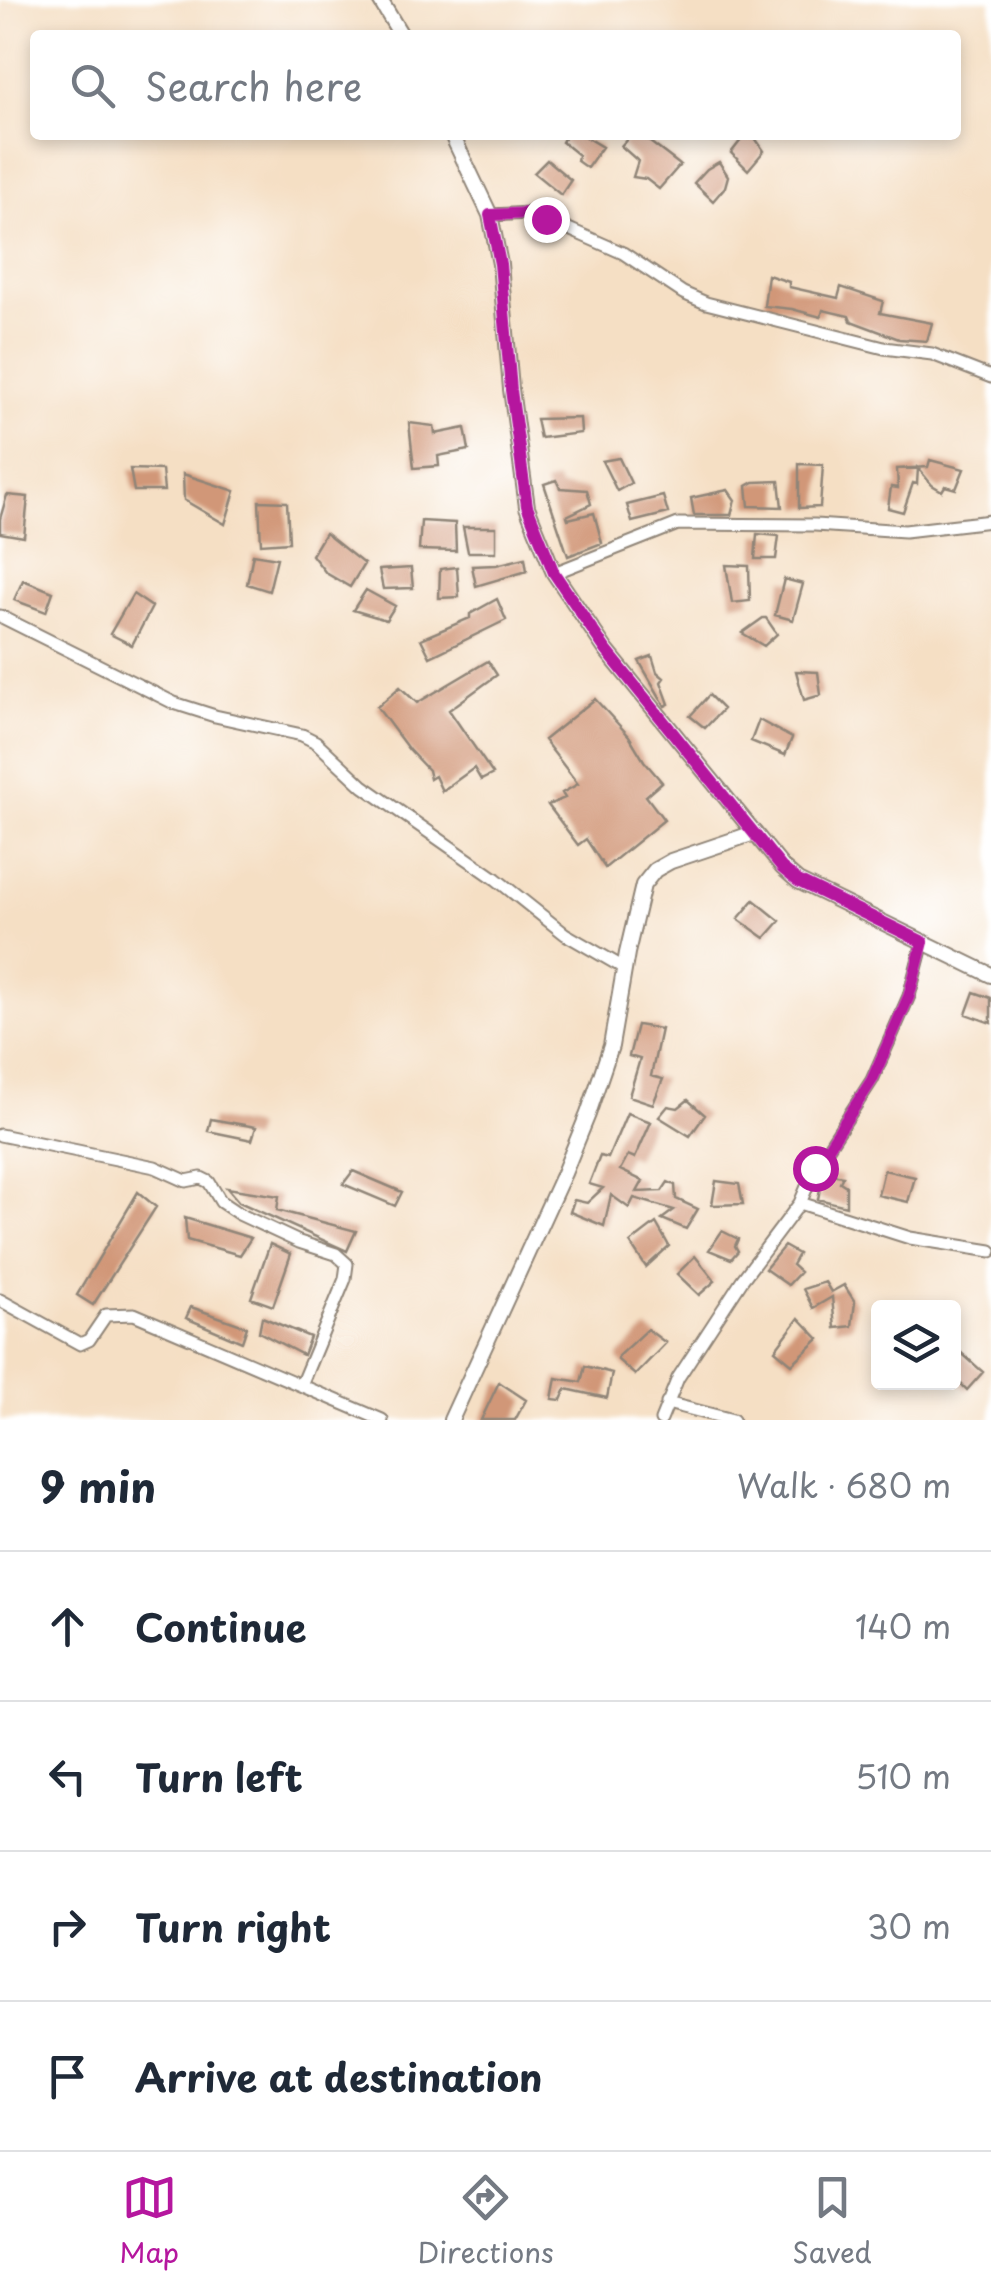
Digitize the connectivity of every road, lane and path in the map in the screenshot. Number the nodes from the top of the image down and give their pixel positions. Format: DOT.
graph roads {
  1 [pos="380,0"];
  2 [pos="397,30"];
  3 [pos="454,140"];
  4 [pos="490,215"];
  5 [pos="991,376"];
  6 [pos="991,521"];
  7 [pos="554,573"];
  8 [pos="0,616"];
  9 [pos="754,833"];
  10 [pos="923,942"];
  11 [pos="624,968"];
  12 [pos="991,975"];
  13 [pos="0,1135"];
  14 [pos="800,1203"];
  15 [pos="991,1251"];
  16 [pos="0,1300"];
  17 [pos="301,1385"];
  18 [pos="667,1403"];
  19 [pos="382,1420"];
  20 [pos="451,1420"];
  21 [pos="661,1420"];
  22 [pos="733,1420"];
  1 -- 2 [label="street"];
  3 -- 4 [label="street"];
  4 -- 5 [label="street"];
  4 -- 7 [label="street"];
  6 -- 7 [label="street"];
  7 -- 9 [label="street"];
  8 -- 11 [label="street"];
  9 -- 10 [label="street"];
  9 -- 11 [label="street"];
  10 -- 12 [label="street"];
  10 -- 14 [label="street"];
  11 -- 20 [label="street"];
  13 -- 17 [label="street"];
  14 -- 15 [label="street"];
  14 -- 18 [label="street"];
  16 -- 17 [label="street"];
  17 -- 19 [label="street"];
  18 -- 21 [label="street"];
  18 -- 22 [label="street"];
}
